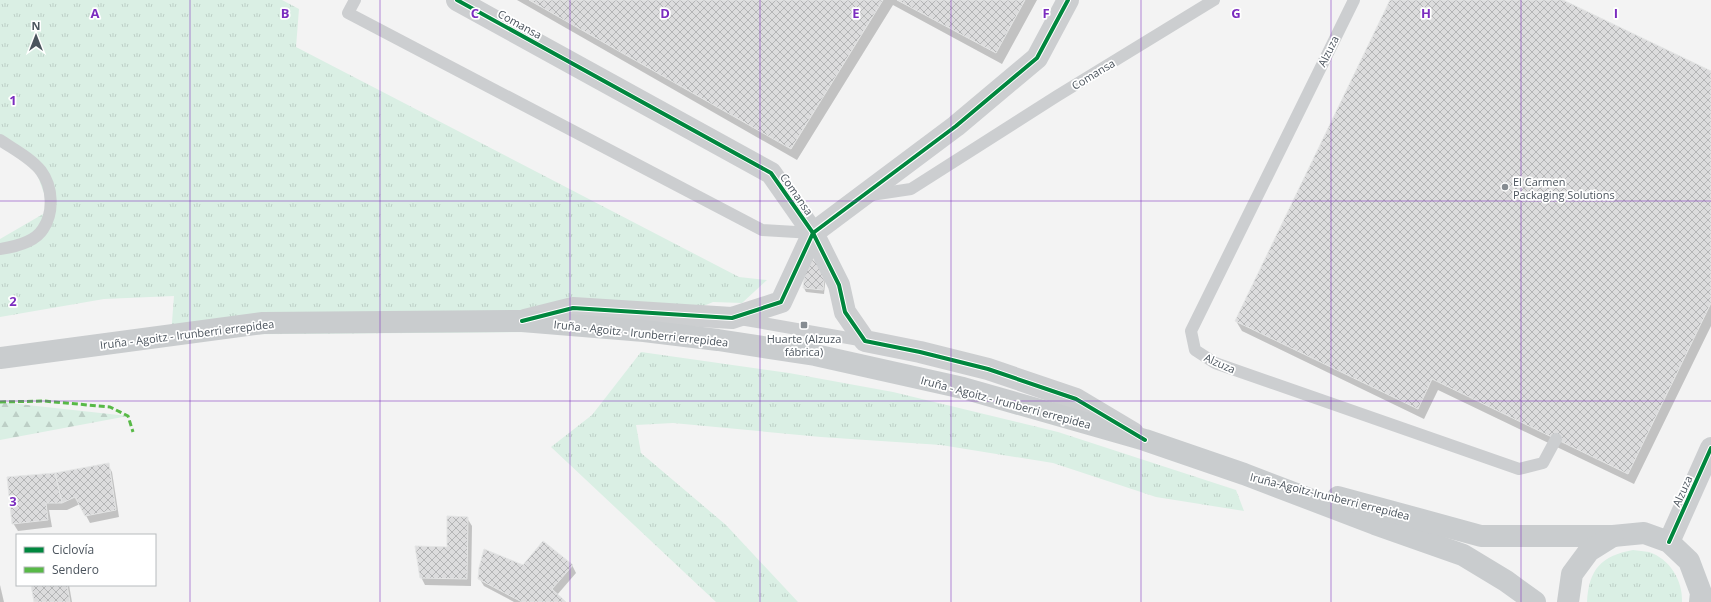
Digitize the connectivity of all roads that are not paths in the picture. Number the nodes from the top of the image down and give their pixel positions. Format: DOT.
graph roads {
  1 [pos="355,0"];
  2 [pos="457,0"];
  3 [pos="1068,0"];
  4 [pos="1214,0"];
  5 [pos="1354,0"];
  6 [pos="0,140"];
  7 [pos="864,196"];
  8 [pos="813,233"];
  9 [pos="0,249"];
  10 [pos="732,318"];
  11 [pos="522,321"];
  12 [pos="865,341"];
  13 [pos="0,358"];
  14 [pos="1556,439"];
  15 [pos="1145,440"];
  16 [pos="1711,448"];
  17 [pos="1244,474"];
  18 [pos="1613,536"];
  19 [pos="1669,542"];
  20 [pos="1692,570"];
  21 [pos="1711,584"];
  22 [pos="1535,602"];
  23 [pos="1568,602"];
  24 [pos="1700,602"];
  1 -- 8 [label="lane, Comansa"];
  2 -- 8 [label="street, Comansa"];
  3 -- 7 [label="street, Comansa"];
  4 -- 7 [label="lane, Comansa"];
  5 -- 14 [label="lane, Alzuza"];
  6 -- 9 [label="lane"];
  7 -- 8 [label="street, Comansa"];
  8 -- 10 [label="street"];
  8 -- 12 [label="street"];
  10 -- 11 [label="street"];
  10 -- 12 [label="lane"];
  11 -- 13 [label="main road, Iruña - Agoitz - Irunberri errepidea"];
  11 -- 15 [label="main road, Iruña - Agoitz - Irunberri errepidea"];
  12 -- 15 [label="street"];
  15 -- 17 [label="main road, Iruña - Agoitz - Irunberri errepidea"];
  16 -- 19 [label="street, Alzuza"];
  17 -- 18 [label="main road, Iruña-Agoitz-Irunberri errepidea"];
  17 -- 22 [label="main road, Iruña-Agoitz-Irunberri errepidea"];
  18 -- 19 [label="main road, Iruña-Agoitz-Irunberri errepidea"];
  18 -- 23 [label="main road"];
  19 -- 20 [label="main road"];
  20 -- 21 [label="main road"];
  20 -- 24 [label="main road"];
}
